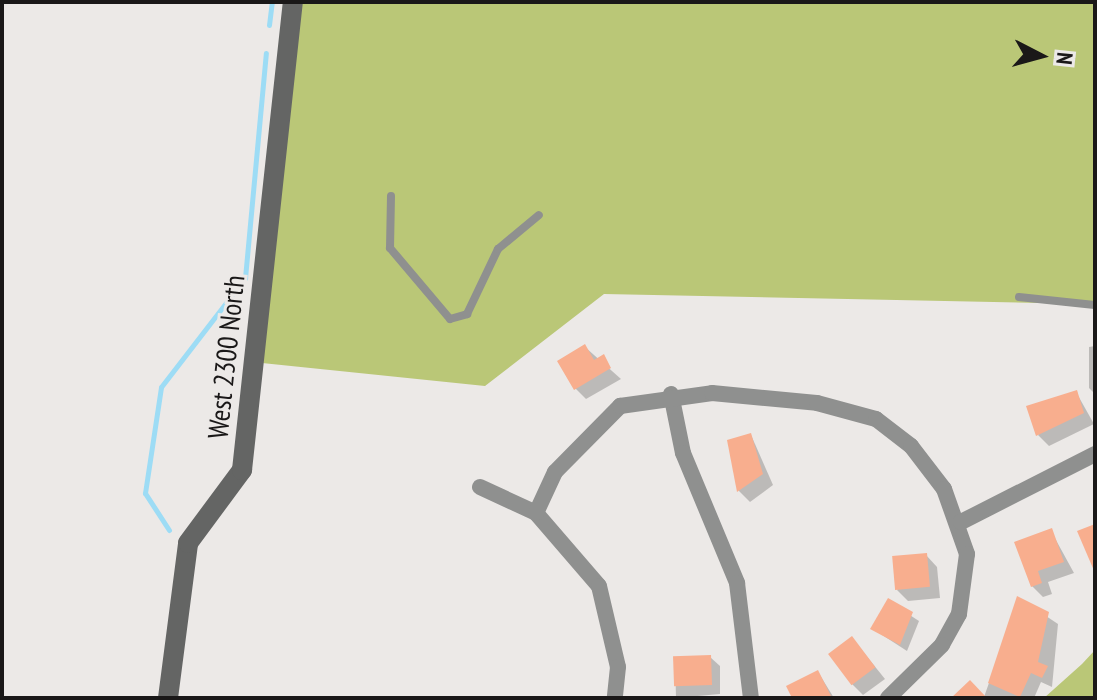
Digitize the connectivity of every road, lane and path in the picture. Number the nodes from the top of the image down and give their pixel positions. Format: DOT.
graph roads {
  1 [pos="293,2"];
  2 [pos="391,196"];
  3 [pos="539,215"];
  4 [pos="1019,297"];
  5 [pos="1095,305"];
  6 [pos="671,394"];
  7 [pos="1095,454"];
  8 [pos="480,487"];
  9 [pos="536,513"];
  10 [pos="961,522"];
  11 [pos="168,698"];
  12 [pos="615,698"];
  13 [pos="751,698"];
  14 [pos="888,698"];
  1 -- 11 [label="street, West 2300 North"];
  2 -- 3 [label="lane"];
  4 -- 5 [label="lane"];
  6 -- 9 [label="street"];
  6 -- 10 [label="street"];
  6 -- 13 [label="street"];
  7 -- 10 [label="street"];
  8 -- 9 [label="street"];
  9 -- 12 [label="street"];
  10 -- 14 [label="street"];
}
